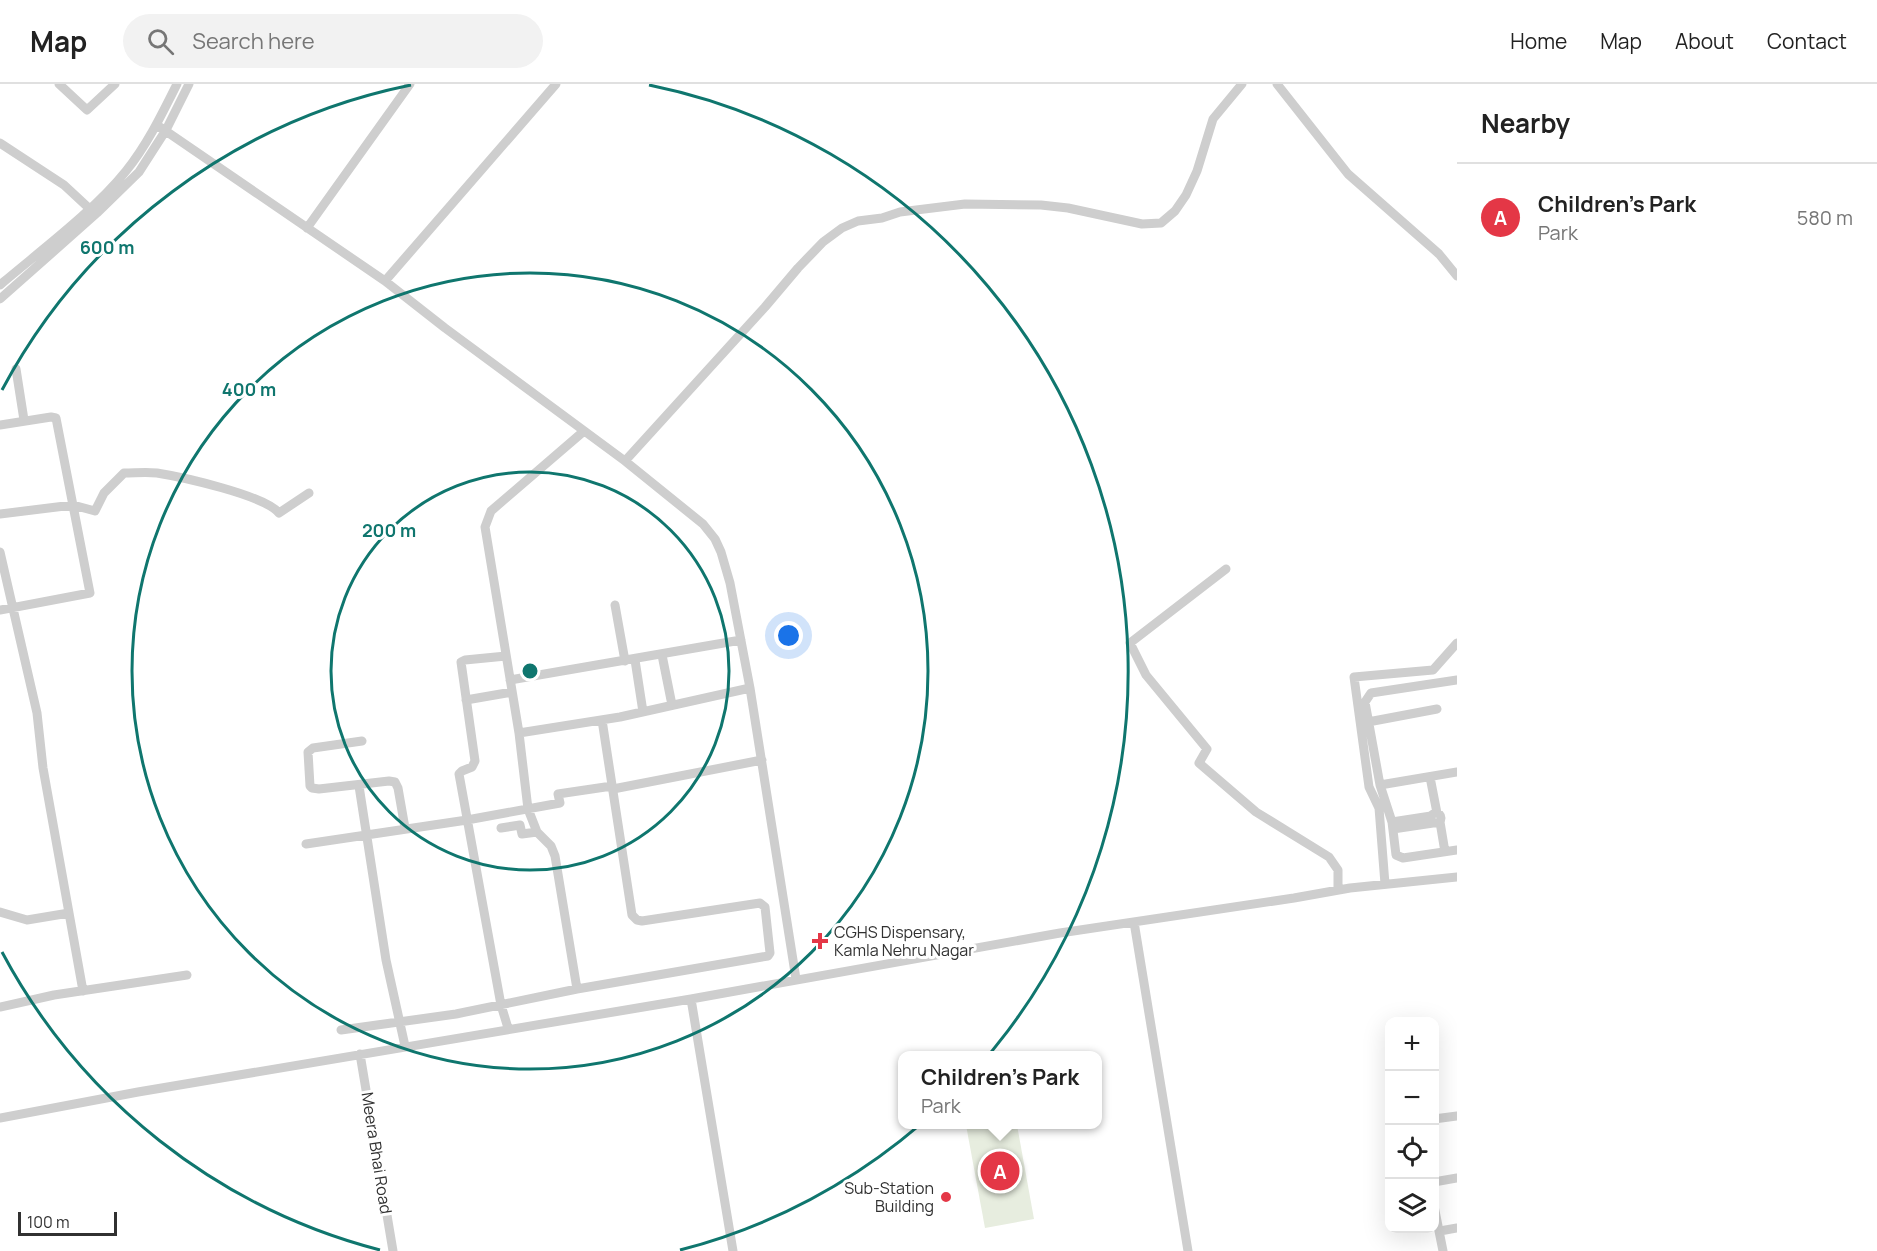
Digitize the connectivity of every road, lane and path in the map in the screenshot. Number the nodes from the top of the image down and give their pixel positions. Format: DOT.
graph roads {
  1 [pos="59,84"];
  2 [pos="115,84"];
  3 [pos="177,84"];
  4 [pos="189,84"];
  5 [pos="410,84"];
  6 [pos="556,84"];
  7 [pos="1242,84"];
  8 [pos="1276,84"];
  9 [pos="157,125"];
  10 [pos="166,130"];
  11 [pos="0,143"];
  12 [pos="92,212"];
  13 [pos="307,228"];
  14 [pos="1457,276"];
  15 [pos="385,281"];
  16 [pos="0,285"];
  17 [pos="0,299"];
  18 [pos="16,369"];
  19 [pos="24,420"];
  20 [pos="0,425"];
  21 [pos="584,431"];
  22 [pos="625,461"];
  23 [pos="309,493"];
  24 [pos="73,505"];
  25 [pos="0,514"];
  26 [pos="0,552"];
  27 [pos="1226,569"];
  28 [pos="615,605"];
  29 [pos="14,607"];
  30 [pos="0,610"];
  31 [pos="741,640"];
  32 [pos="1457,643"];
  33 [pos="662,654"];
  34 [pos="506,656"];
  35 [pos="630,660"];
  36 [pos="510,680"];
  37 [pos="1457,680"];
  38 [pos="750,687"];
  39 [pos="512,693"];
  40 [pos="466,700"];
  41 [pos="672,705"];
  42 [pos="1437,709"];
  43 [pos="643,712"];
  44 [pos="602,720"];
  45 [pos="1368,722"];
  46 [pos="519,733"];
  47 [pos="362,741"];
  48 [pos="762,760"];
  49 [pos="1457,772"];
  50 [pos="1431,777"];
  51 [pos="1380,785"];
  52 [pos="359,786"];
  53 [pos="613,788"];
  54 [pos="528,809"];
  55 [pos="1435,818"];
  56 [pos="467,820"];
  57 [pos="1392,825"];
  58 [pos="405,828"];
  59 [pos="501,828"];
  60 [pos="537,832"];
  61 [pos="368,835"];
  62 [pos="306,844"];
  63 [pos="1457,850"];
  64 [pos="1445,852"];
  65 [pos="1457,877"];
  66 [pos="1384,884"];
  67 [pos="1338,890"];
  68 [pos="0,912"];
  69 [pos="69,913"];
  70 [pos="1134,922"];
  71 [pos="187,975"];
  72 [pos="796,979"];
  73 [pos="577,989"];
  74 [pos="83,991"];
  75 [pos="691,999"];
  76 [pos="501,1005"];
  77 [pos="0,1007"];
  78 [pos="399,1023"];
  79 [pos="508,1028"];
  80 [pos="341,1030"];
  81 [pos="405,1046"];
  82 [pos="360,1054"];
  83 [pos="1457,1116"];
  84 [pos="1439,1118"];
  85 [pos="0,1119"];
  86 [pos="1457,1178"];
  87 [pos="1439,1181"];
  88 [pos="1439,1227"];
  89 [pos="1457,1228"];
  90 [pos="1440,1231"];
  91 [pos="393,1251"];
  92 [pos="733,1251"];
  93 [pos="1188,1251"];
  94 [pos="1443,1251"];
  1 -- 2 [label="street"];
  3 -- 9 [label="street"];
  4 -- 10 [label="street"];
  5 -- 13 [label="street"];
  6 -- 15 [label="street"];
  7 -- 22 [label="street"];
  8 -- 14 [label="street"];
  9 -- 10 [label="street"];
  9 -- 12 [label="street"];
  10 -- 12 [label="street"];
  10 -- 13 [label="street"];
  11 -- 12 [label="street"];
  12 -- 16 [label="street"];
  12 -- 17 [label="street"];
  13 -- 15 [label="street"];
  15 -- 21 [label="street"];
  18 -- 19 [label="street"];
  19 -- 20 [label="street"];
  19 -- 24 [label="street"];
  21 -- 22 [label="street"];
  21 -- 34 [label="street"];
  22 -- 31 [label="street"];
  23 -- 24 [label="street"];
  24 -- 25 [label="street"];
  24 -- 29 [label="street"];
  26 -- 29 [label="street"];
  27 -- 67 [label="street"];
  28 -- 35 [label="street"];
  29 -- 30 [label="street"];
  29 -- 69 [label="street"];
  31 -- 33 [label="street"];
  31 -- 38 [label="street"];
  32 -- 66 [label="street"];
  33 -- 35 [label="street"];
  33 -- 41 [label="street"];
  34 -- 36 [label="street"];
  34 -- 40 [label="street"];
  35 -- 36 [label="street"];
  35 -- 43 [label="street"];
  36 -- 39 [label="street"];
  37 -- 45 [label="street"];
  38 -- 41 [label="street"];
  38 -- 48 [label="street"];
  39 -- 40 [label="street"];
  39 -- 46 [label="street"];
  40 -- 56 [label="street"];
  41 -- 43 [label="street"];
  42 -- 45 [label="street"];
  43 -- 44 [label="street"];
  44 -- 46 [label="street"];
  44 -- 53 [label="street"];
  45 -- 51 [label="street"];
  46 -- 54 [label="street"];
  47 -- 52 [label="street"];
  48 -- 53 [label="street"];
  48 -- 72 [label="street"];
  49 -- 50 [label="street"];
  50 -- 51 [label="street"];
  50 -- 55 [label="street"];
  51 -- 57 [label="street"];
  52 -- 58 [label="street"];
  52 -- 61 [label="street"];
  53 -- 54 [label="street"];
  53 -- 73 [label="street"];
  54 -- 56 [label="street"];
  54 -- 60 [label="street"];
  55 -- 57 [label="street"];
  55 -- 64 [label="street"];
  56 -- 58 [label="street"];
  56 -- 76 [label="street"];
  57 -- 64 [label="street"];
  58 -- 61 [label="street"];
  59 -- 60 [label="street"];
  60 -- 73 [label="street"];
  61 -- 62 [label="street"];
  61 -- 78 [label="street"];
  63 -- 64 [label="street"];
  65 -- 66 [label="street"];
  66 -- 67 [label="street"];
  67 -- 70 [label="street"];
  68 -- 69 [label="street"];
  69 -- 74 [label="street"];
  70 -- 72 [label="street"];
  70 -- 93 [label="street"];
  71 -- 74 [label="street"];
  72 -- 75 [label="street"];
  73 -- 76 [label="street"];
  74 -- 77 [label="street"];
  75 -- 79 [label="street"];
  75 -- 92 [label="street"];
  76 -- 78 [label="street"];
  76 -- 79 [label="street"];
  78 -- 80 [label="street"];
  78 -- 81 [label="street"];
  79 -- 81 [label="street"];
  81 -- 82 [label="street"];
  82 -- 85 [label="street"];
  82 -- 91 [label="street, Meera Bhai Road"];
  83 -- 84 [label="street"];
  86 -- 87 [label="street"];
  88 -- 90 [label="street"];
  89 -- 90 [label="street"];
  90 -- 94 [label="street"];
}
